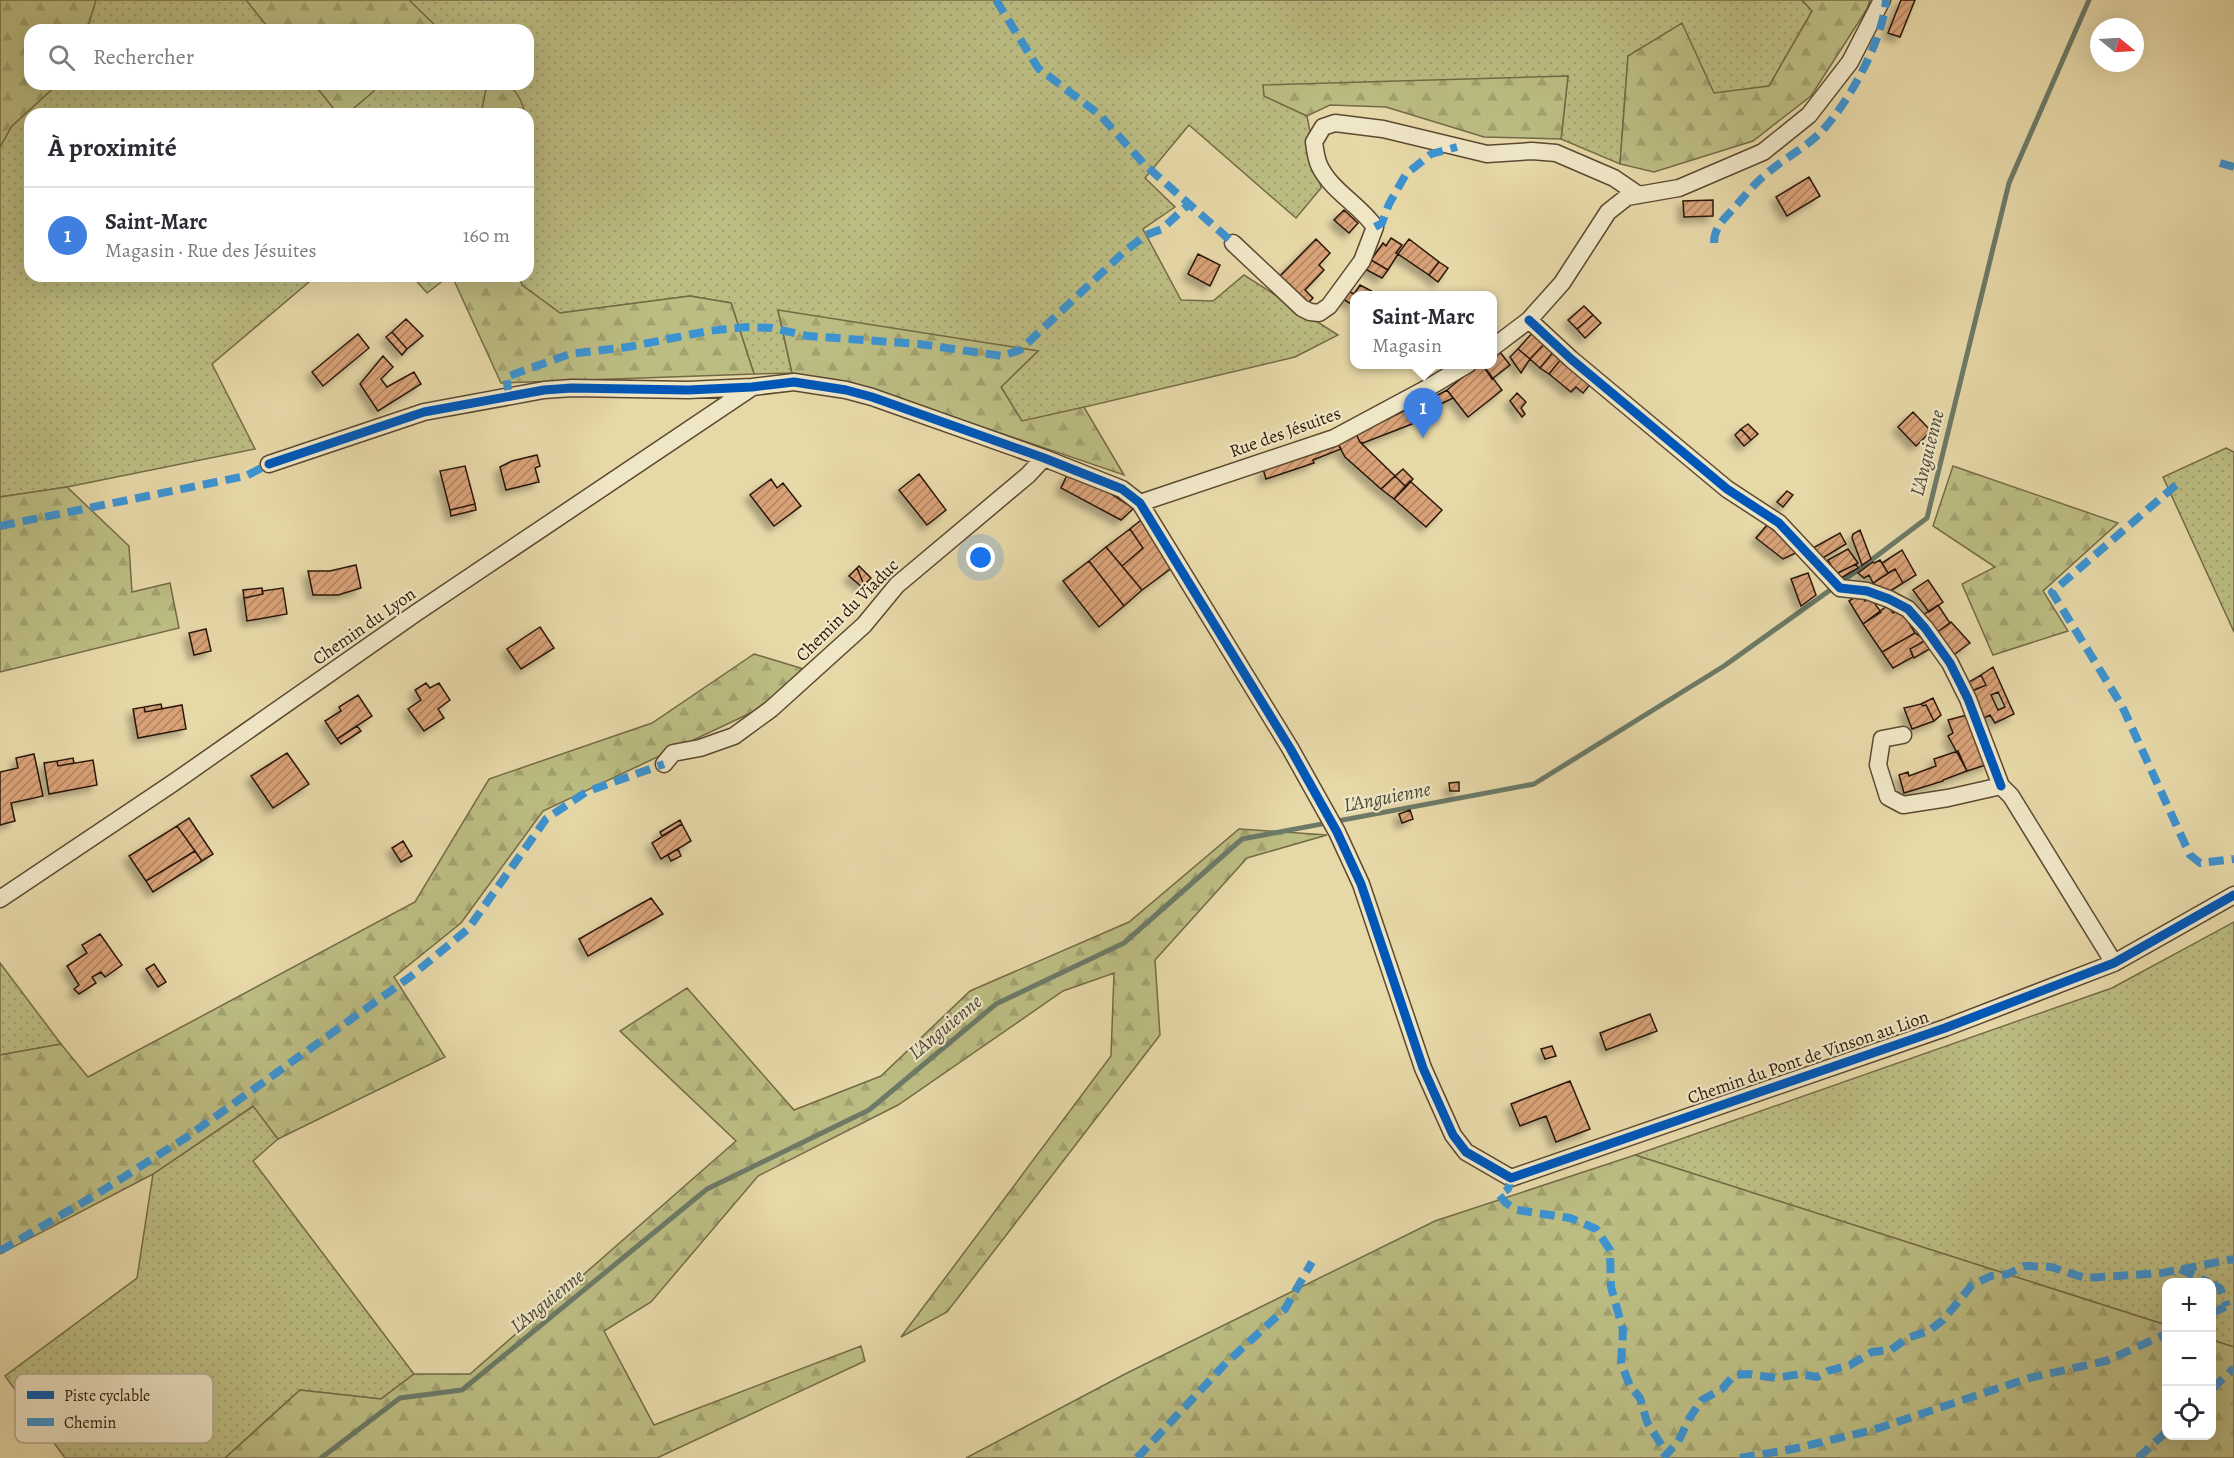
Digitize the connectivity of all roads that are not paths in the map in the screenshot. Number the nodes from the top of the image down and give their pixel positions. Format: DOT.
graph roads {
  1 [pos="1882,0"];
  2 [pos="1639,195"];
  3 [pos="1233,243"];
  4 [pos="1529,320"];
  5 [pos="1497,344"];
  6 [pos="1459,369"];
  7 [pos="752,387"];
  8 [pos="1044,458"];
  9 [pos="269,464"];
  10 [pos="1140,504"];
  11 [pos="1904,735"];
  12 [pos="664,764"];
  13 [pos="2001,786"];
  14 [pos="2234,895"];
  15 [pos="0,899"];
  16 [pos="2114,963"];
  1 -- 2 [label="street"];
  2 -- 3 [label="street"];
  2 -- 4 [label="street"];
  4 -- 5 [label="street"];
  4 -- 13 [label="street"];
  6 -- 10 [label="street, Rue des Jésuites"];
  7 -- 8 [label="street"];
  7 -- 9 [label="street"];
  7 -- 15 [label="street, Chemin du Lyon"];
  8 -- 10 [label="street"];
  8 -- 12 [label="street, Chemin du Viaduc"];
  10 -- 16 [label="street, Chemin du Pont de Vinson au Lion"];
  11 -- 13 [label="street"];
  13 -- 16 [label="street"];
  14 -- 16 [label="street, Chemin du Pont de Vinson au Lion"];
}
